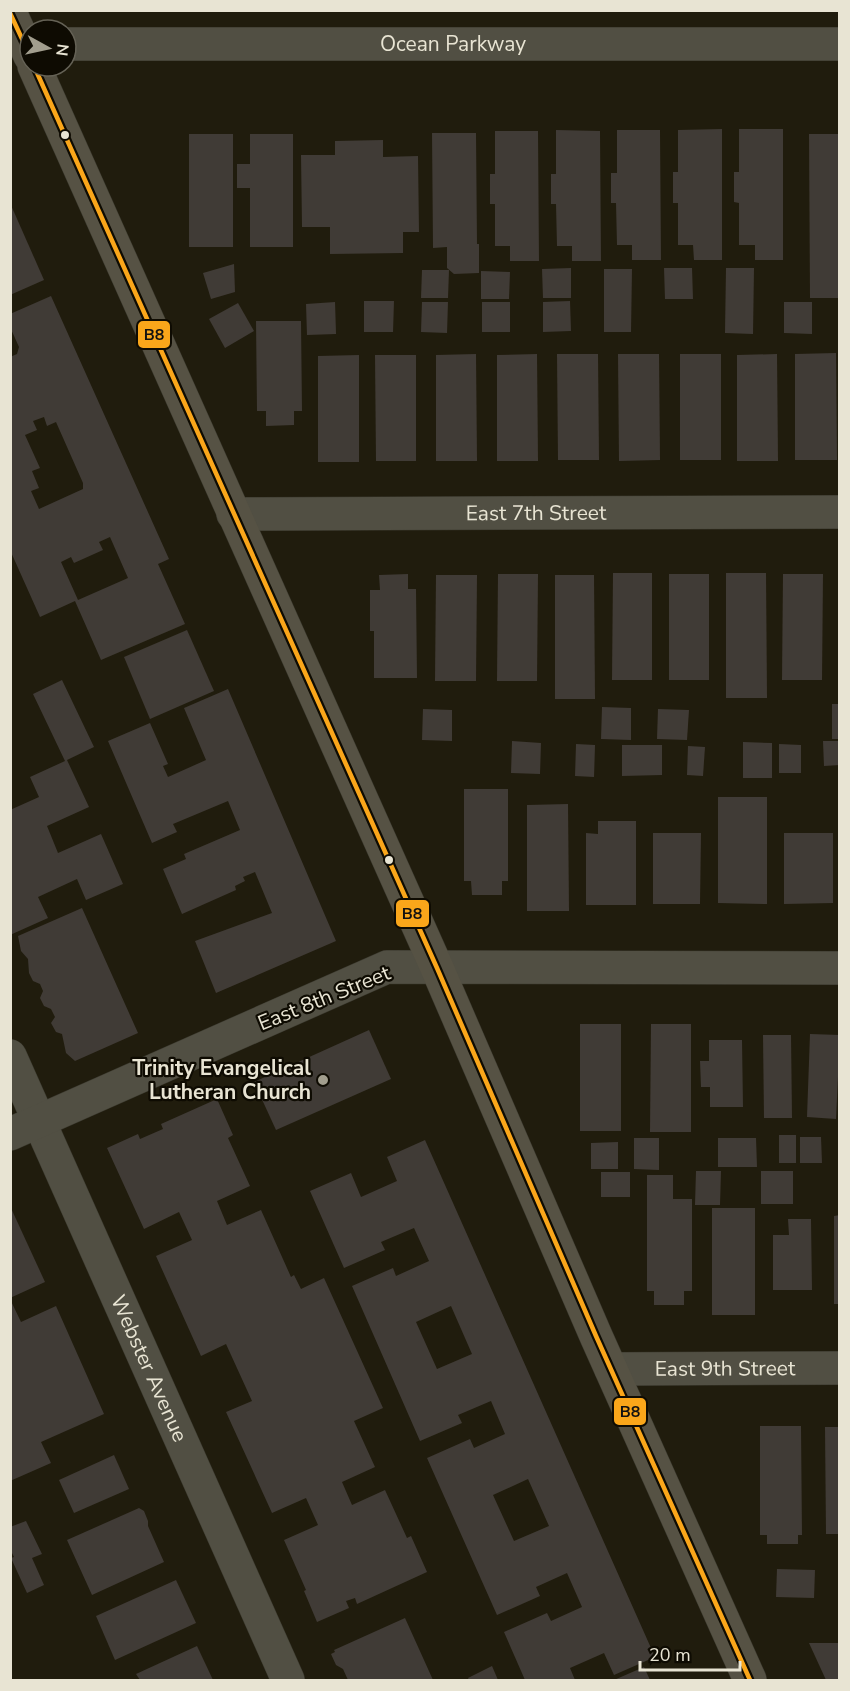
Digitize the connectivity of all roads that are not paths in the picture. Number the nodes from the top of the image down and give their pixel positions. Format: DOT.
graph roads {
  1 [pos="10,12"];
  2 [pos="18,32"];
  3 [pos="78,44"];
  4 [pos="840,44"];
  5 [pos="38,78"];
  6 [pos="840,512"];
  7 [pos="233,514"];
  8 [pos="437,968"];
  9 [pos="840,968"];
  10 [pos="10,1056"];
  11 [pos="25,1128"];
  12 [pos="611,1368"];
  13 [pos="840,1368"];
  14 [pos="288,1680"];
  15 [pos="750,1680"];
  1 -- 2 [label="street"];
  3 -- 4 [label="street, Ocean Parkway"];
  5 -- 7 [label="street"];
  6 -- 7 [label="street, East 7th Street"];
  7 -- 8 [label="street"];
  8 -- 9 [label="street, East 8th Street"];
  8 -- 11 [label="street, East 8th Street"];
  8 -- 12 [label="street"];
  10 -- 11 [label="street, Webster Avenue"];
  11 -- 14 [label="street, Webster Avenue"];
  12 -- 13 [label="street, East 9th Street"];
  12 -- 15 [label="street"];
}
